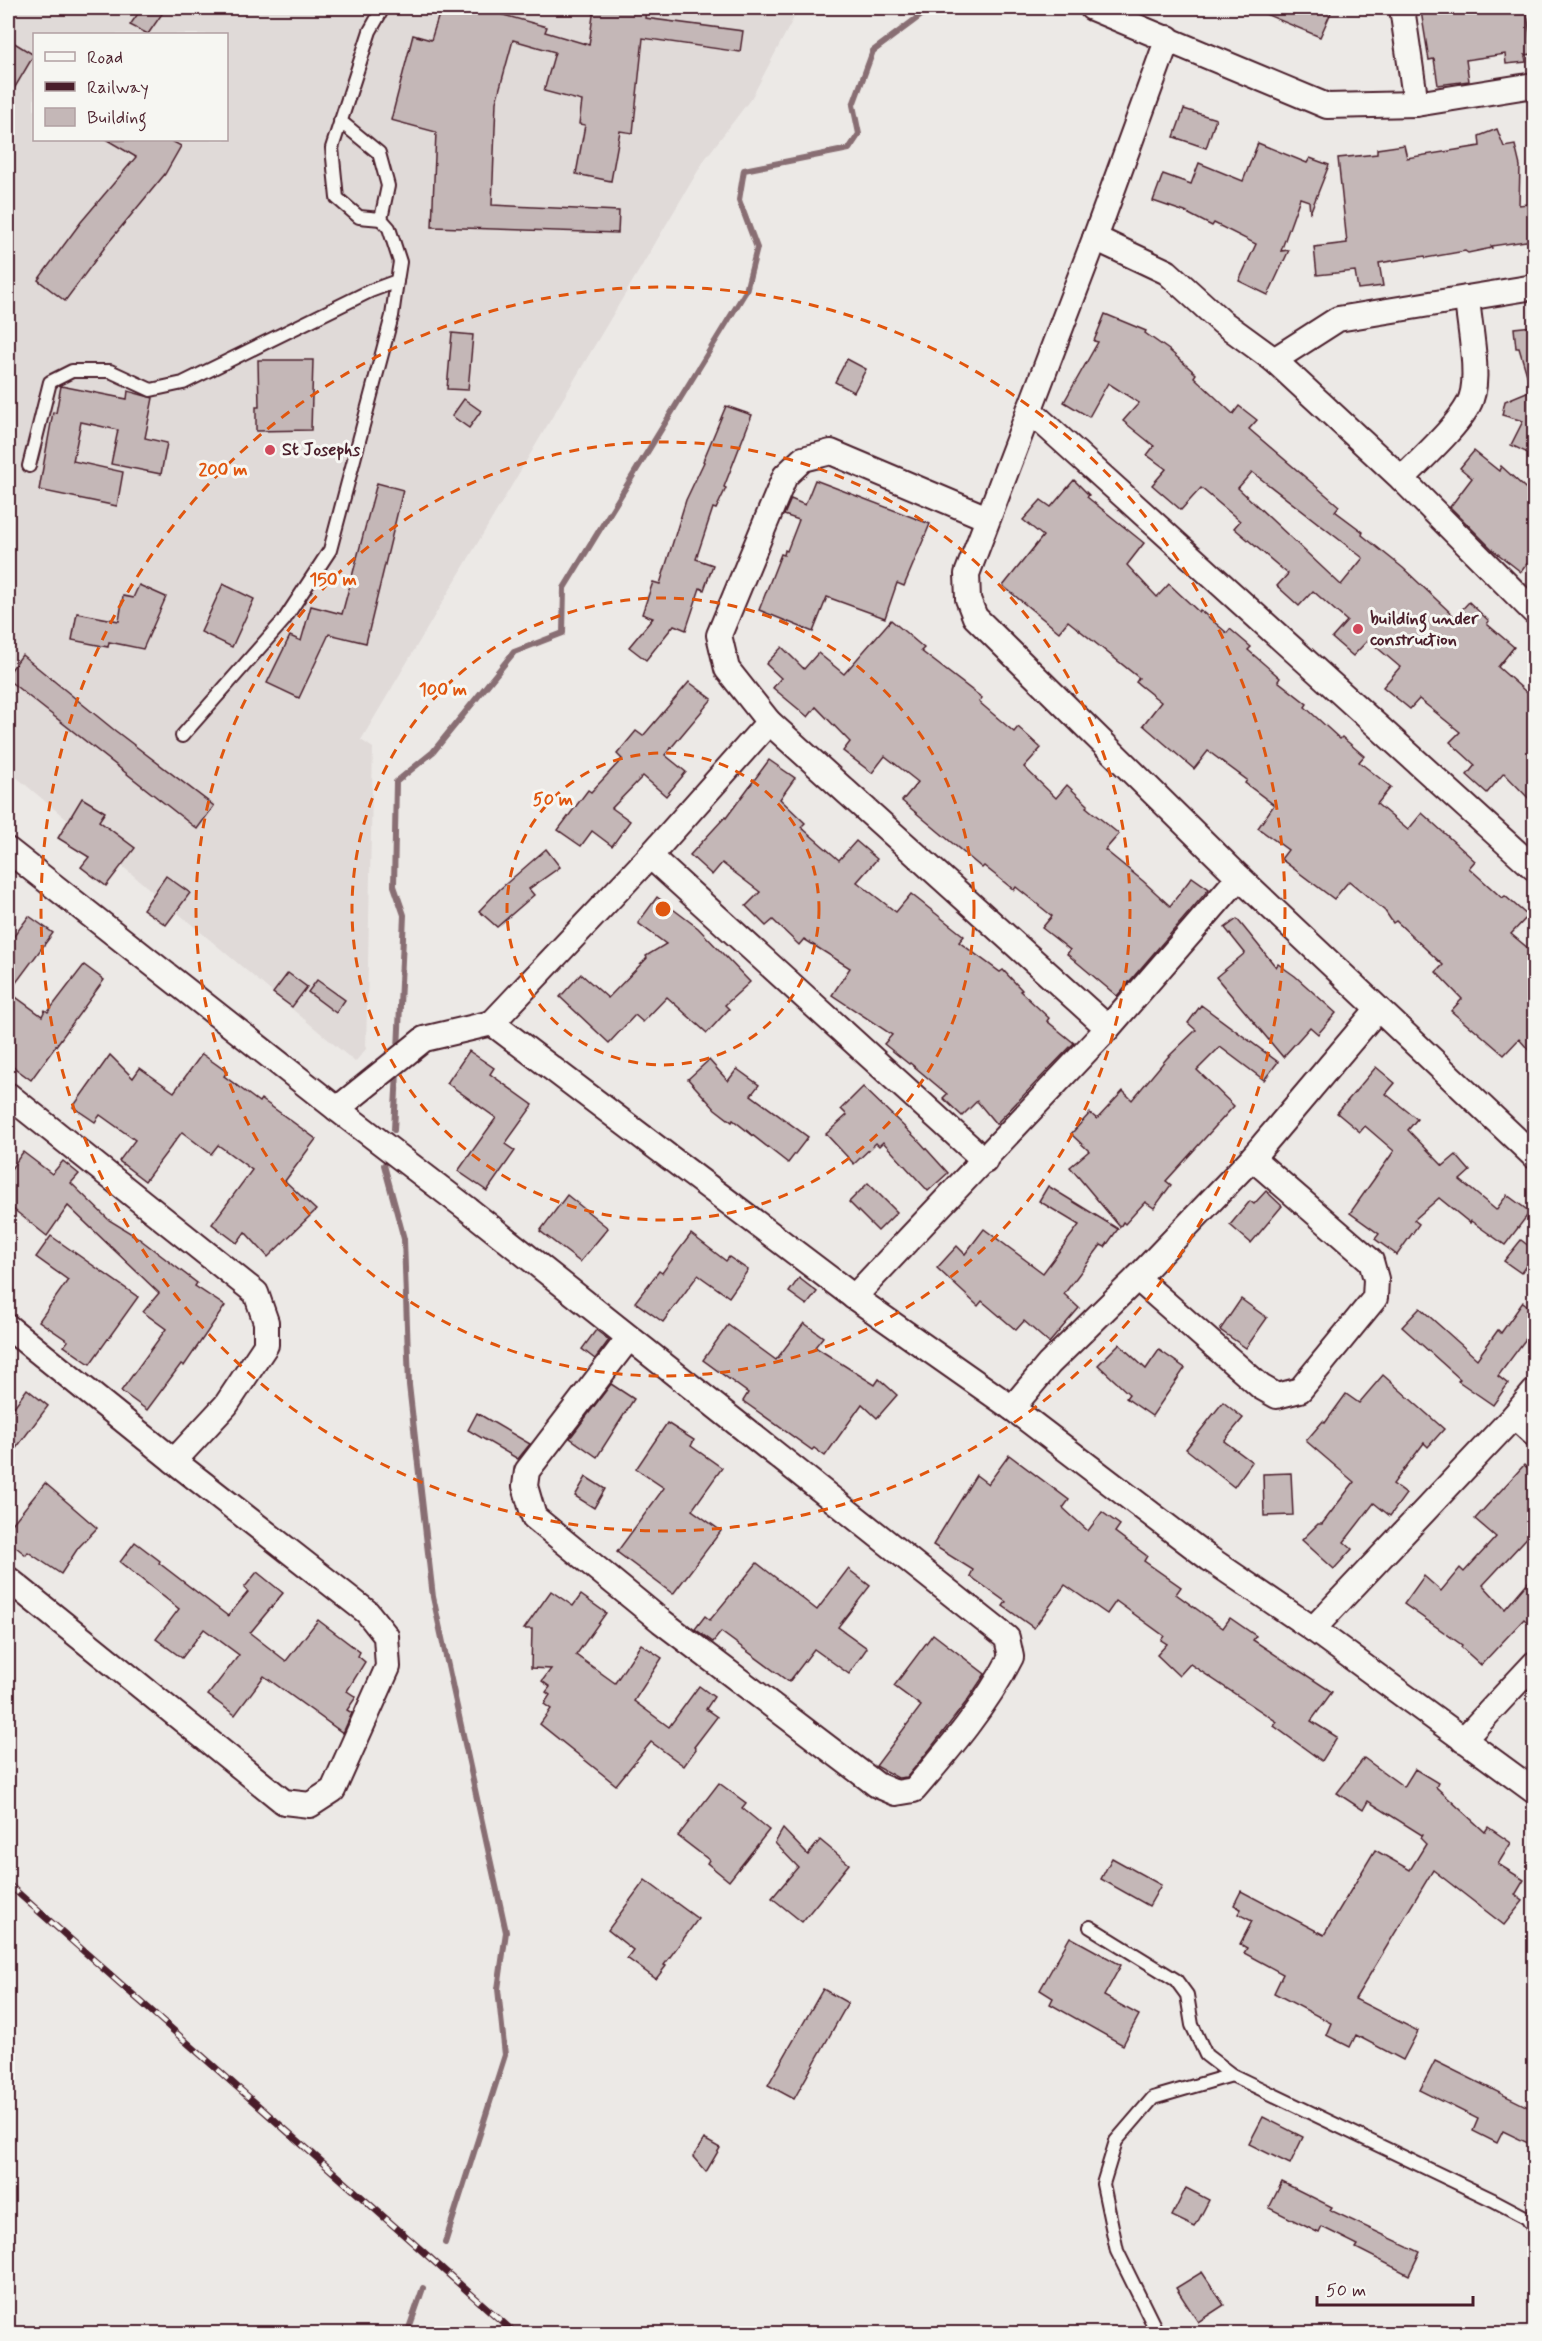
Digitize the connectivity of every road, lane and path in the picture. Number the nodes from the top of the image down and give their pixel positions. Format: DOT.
graph roads {
  1 [pos="383,8"];
  2 [pos="1092,8"];
  3 [pos="1402,8"];
  4 [pos="1168,38"];
  5 [pos="1534,85"];
  6 [pos="1416,104"];
  7 [pos="340,121"];
  8 [pos="381,219"];
  9 [pos="1095,238"];
  10 [pos="397,281"];
  11 [pos="1534,287"];
  12 [pos="1467,298"];
  13 [pos="1274,360"];
  14 [pos="1029,410"];
  15 [pos="29,466"];
  16 [pos="1402,479"];
  17 [pos="987,518"];
  18 [pos="1534,611"];
  19 [pos="769,722"];
  20 [pos="182,736"];
  21 [pos="8,850"];
  22 [pos="650,856"];
  23 [pos="1534,868"];
  24 [pos="1239,877"];
  25 [pos="1377,1010"];
  26 [pos="492,1023"];
  27 [pos="1108,1028"];
  28 [pos="8,1095"];
  29 [pos="337,1109"];
  30 [pos="1534,1156"];
  31 [pos="1252,1158"];
  32 [pos="985,1161"];
  33 [pos="1137,1278"];
  34 [pos="854,1297"];
  35 [pos="8,1327"];
  36 [pos="628,1339"];
  37 [pos="1534,1392"];
  38 [pos="1012,1408"];
  39 [pos="1514,1416"];
  40 [pos="1534,1434"];
  41 [pos="174,1461"];
  42 [pos="8,1579"];
  43 [pos="1313,1629"];
  44 [pos="1534,1664"];
  45 [pos="1463,1740"];
  46 [pos="1534,1791"];
  47 [pos="1089,1927"];
  48 [pos="1232,2075"];
  49 [pos="1534,2229"];
  50 [pos="1158,2334"];
  1 -- 7 [label="lane"];
  2 -- 4 [label="street"];
  3 -- 6 [label="street"];
  4 -- 6 [label="street"];
  4 -- 9 [label="street"];
  5 -- 6 [label="street"];
  7 -- 8 [label="lane"];
  7 -- 8 [label="lane"];
  8 -- 10 [label="lane"];
  9 -- 13 [label="street"];
  9 -- 14 [label="street"];
  10 -- 15 [label="lane"];
  10 -- 20 [label="lane"];
  11 -- 12 [label="street"];
  12 -- 13 [label="street"];
  12 -- 16 [label="street"];
  13 -- 16 [label="street"];
  14 -- 17 [label="street"];
  14 -- 23 [label="street"];
  16 -- 18 [label="street"];
  17 -- 19 [label="street"];
  17 -- 24 [label="street"];
  19 -- 22 [label="street"];
  19 -- 27 [label="street"];
  21 -- 29 [label="street"];
  22 -- 26 [label="street"];
  22 -- 32 [label="street"];
  24 -- 25 [label="street"];
  24 -- 27 [label="street"];
  25 -- 30 [label="street"];
  25 -- 31 [label="street"];
  26 -- 29 [label="street"];
  26 -- 34 [label="street"];
  27 -- 32 [label="street"];
  28 -- 41 [label="street"];
  29 -- 36 [label="street"];
  31 -- 33 [label="street"];
  31 -- 33 [label="street"];
  32 -- 34 [label="street"];
  33 -- 38 [label="street"];
  34 -- 38 [label="street"];
  35 -- 41 [label="street"];
  36 -- 36 [label="street"];
  37 -- 39 [label="street"];
  38 -- 43 [label="street"];
  39 -- 40 [label="street"];
  39 -- 43 [label="street"];
  41 -- 42 [label="street"];
  43 -- 45 [label="street"];
  44 -- 45 [label="street"];
  45 -- 46 [label="street"];
  47 -- 48 [label="lane"];
  48 -- 49 [label="lane"];
  48 -- 50 [label="lane"];
}
